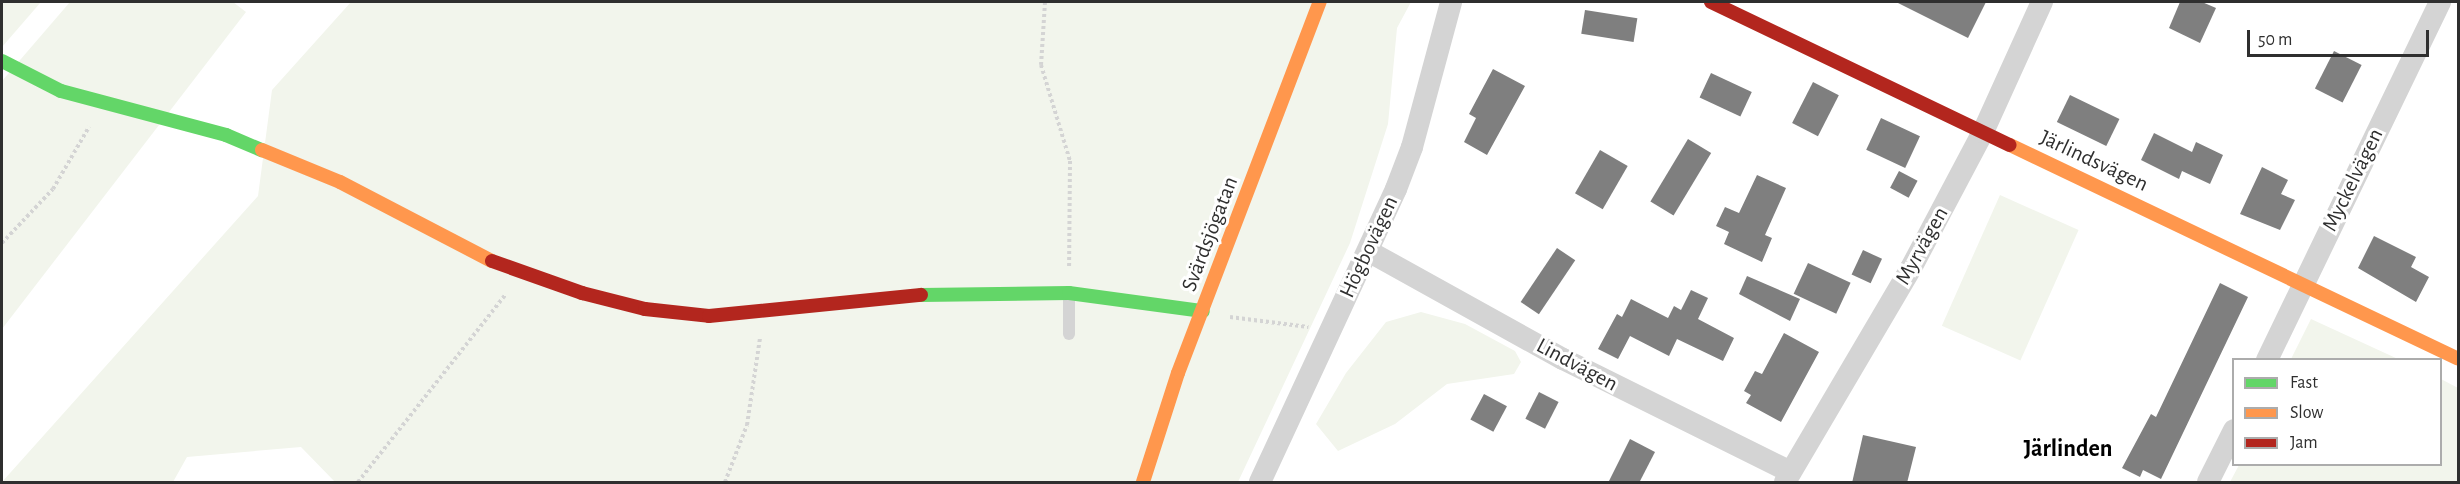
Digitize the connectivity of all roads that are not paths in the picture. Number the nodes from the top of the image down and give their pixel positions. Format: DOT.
graph roads {
  1 [pos="1320,2"];
  2 [pos="1451,2"];
  3 [pos="1711,2"];
  4 [pos="2042,2"];
  5 [pos="2440,2"];
  6 [pos="2,61"];
  7 [pos="1983,132"];
  8 [pos="1368,251"];
  9 [pos="2303,284"];
  10 [pos="1069,293"];
  11 [pos="1203,311"];
  12 [pos="1070,334"];
  13 [pos="2268,358"];
  14 [pos="2458,359"];
  15 [pos="2232,434"];
  16 [pos="1788,477"];
  17 [pos="1143,483"];
  18 [pos="1260,483"];
  19 [pos="2208,483"];
  1 -- 11 [label="street, Svärdsjögatan"];
  2 -- 8 [label="street, Högbovägen"];
  3 -- 7 [label="street, Järlindsvägen"];
  4 -- 7 [label="street, Myrvägen"];
  5 -- 9 [label="street, Myckelvägen"];
  6 -- 10 [label="street"];
  7 -- 9 [label="street, Järlindsvägen"];
  7 -- 16 [label="street, Myrvägen"];
  8 -- 16 [label="street, Lindvägen"];
  8 -- 18 [label="street, Högbovägen"];
  9 -- 13 [label="street, Myckelvägen"];
  9 -- 14 [label="street, Järlindsvägen"];
  10 -- 11 [label="street"];
  10 -- 12 [label="lane"];
  11 -- 17 [label="street, Svärdsjögatan"];
  15 -- 19 [label="street"];
}
